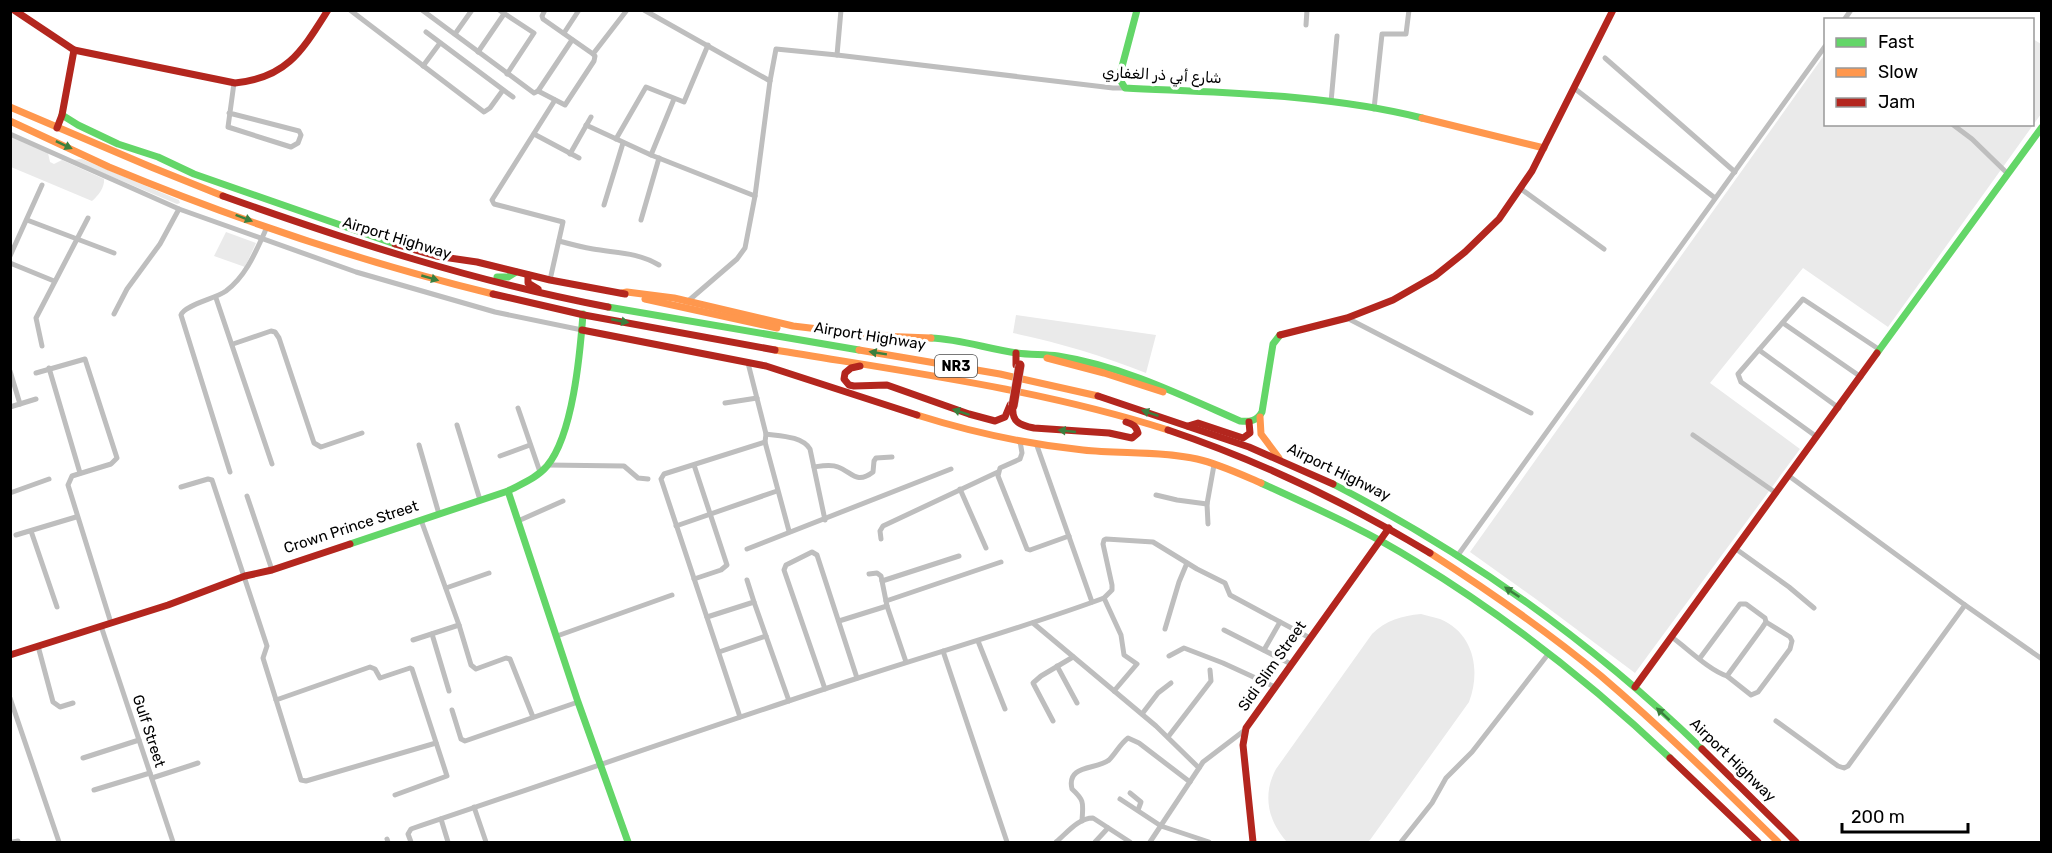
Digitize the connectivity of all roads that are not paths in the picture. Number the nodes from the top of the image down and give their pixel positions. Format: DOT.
graph roads {
  1 [pos="14,10"];
  2 [pos="328,10"];
  3 [pos="350,10"];
  4 [pos="422,10"];
  5 [pos="472,10"];
  6 [pos="545,10"];
  7 [pos="579,10"];
  8 [pos="627,10"];
  9 [pos="644,10"];
  10 [pos="840,10"];
  11 [pos="1137,10"];
  12 [pos="1307,10"];
  13 [pos="1409,10"];
  14 [pos="1613,10"];
  15 [pos="502,12"];
  16 [pos="1306,25"];
  17 [pos="426,32"];
  18 [pos="564,33"];
  19 [pos="455,34"];
  20 [pos="1337,36"];
  21 [pos="572,40"];
  22 [pos="440,43"];
  23 [pos="708,45"];
  24 [pos="1824,48"];
  25 [pos="74,50"];
  26 [pos="478,52"];
  27 [pos="593,54"];
  28 [pos="837,55"];
  29 [pos="1605,58"];
  30 [pos="423,66"];
  31 [pos="507,74"];
  32 [pos="770,81"];
  33 [pos="234,83"];
  34 [pos="1125,88"];
  35 [pos="1575,88"];
  36 [pos="503,90"];
  37 [pos="538,91"];
  38 [pos="513,97"];
  39 [pos="674,99"];
  40 [pos="555,100"];
  41 [pos="1331,102"];
  42 [pos="10,107"];
  43 [pos="1374,109"];
  44 [pos="229,113"];
  45 [pos="62,115"];
  46 [pos="591,117"];
  47 [pos="10,121"];
  48 [pos="586,125"];
  49 [pos="1955,126"];
  50 [pos="57,128"];
  51 [pos="2042,128"];
  52 [pos="10,134"];
  53 [pos="534,134"];
  54 [pos="616,139"];
  55 [pos="623,142"];
  56 [pos="1544,148"];
  57 [pos="570,154"];
  58 [pos="651,155"];
  59 [pos="579,158"];
  60 [pos="659,158"];
  61 [pos="1735,172"];
  62 [pos="2008,174"];
  63 [pos="42,185"];
  64 [pos="1521,189"];
  65 [pos="755,196"];
  66 [pos="1715,198"];
  67 [pos="604,206"];
  68 [pos="179,209"];
  69 [pos="88,218"];
  70 [pos="27,220"];
  71 [pos="641,220"];
  72 [pos="267,227"];
  73 [pos="76,239"];
  74 [pos="261,239"];
  75 [pos="559,241"];
  76 [pos="1604,249"];
  77 [pos="114,253"];
  78 [pos="10,256"];
  79 [pos="10,263"];
  80 [pos="658,265"];
  81 [pos="516,272"];
  82 [pos="462,273"];
  83 [pos="528,275"];
  84 [pos="550,280"];
  85 [pos="54,281"];
  86 [pos="551,294"];
  87 [pos="216,298"];
  88 [pos="687,304"];
  89 [pos="114,314"];
  90 [pos="583,314"];
  91 [pos="1347,318"];
  92 [pos="1783,323"];
  93 [pos="582,330"];
  94 [pos="233,344"];
  95 [pos="42,346"];
  96 [pos="1759,350"];
  97 [pos="1880,350"];
  98 [pos="1025,353"];
  99 [pos="748,363"];
  100 [pos="871,365"];
  101 [pos="49,368"];
  102 [pos="10,371"];
  103 [pos="36,373"];
  104 [pos="1861,377"];
  105 [pos="858,391"];
  106 [pos="757,398"];
  107 [pos="36,399"];
  108 [pos="1058,400"];
  109 [pos="725,403"];
  110 [pos="20,404"];
  111 [pos="1011,406"];
  112 [pos="10,407"];
  113 [pos="518,408"];
  114 [pos="1839,408"];
  115 [pos="1531,413"];
  116 [pos="1260,417"];
  117 [pos="1249,422"];
  118 [pos="457,425"];
  119 [pos="1188,426"];
  120 [pos="362,433"];
  121 [pos="766,434"];
  122 [pos="1693,435"];
  123 [pos="1817,437"];
  124 [pos="1020,441"];
  125 [pos="765,442"];
  126 [pos="1036,443"];
  127 [pos="418,445"];
  128 [pos="530,445"];
  129 [pos="500,456"];
  130 [pos="892,457"];
  131 [pos="1281,460"];
  132 [pos="272,464"];
  133 [pos="694,465"];
  134 [pos="1215,465"];
  135 [pos="814,467"];
  136 [pos="544,469"];
  137 [pos="951,469"];
  138 [pos="230,472"];
  139 [pos="998,472"];
  140 [pos="80,473"];
  141 [pos="1789,476"];
  142 [pos="49,479"];
  143 [pos="648,479"];
  144 [pos="181,487"];
  145 [pos="960,489"];
  146 [pos="508,491"];
  147 [pos="777,492"];
  148 [pos="10,493"];
  149 [pos="1776,494"];
  150 [pos="1156,495"];
  151 [pos="247,496"];
  152 [pos="480,500"];
  153 [pos="563,501"];
  154 [pos="1207,504"];
  155 [pos="439,514"];
  156 [pos="709,514"];
  157 [pos="76,517"];
  158 [pos="421,520"];
  159 [pos="825,520"];
  160 [pos="518,521"];
  161 [pos="1208,524"];
  162 [pos="676,526"];
  163 [pos="1389,528"];
  164 [pos="31,531"];
  165 [pos="789,531"];
  166 [pos="16,535"];
  167 [pos="1069,536"];
  168 [pos="881,539"];
  169 [pos="1380,541"];
  170 [pos="986,548"];
  171 [pos="747,549"];
  172 [pos="1736,549"];
  173 [pos="1458,555"];
  174 [pos="959,556"];
  175 [pos="1001,562"];
  176 [pos="1187,563"];
  177 [pos="272,570"];
  178 [pos="489,573"];
  179 [pos="869,574"];
  180 [pos="245,576"];
  181 [pos="694,579"];
  182 [pos="747,580"];
  183 [pos="882,581"];
  184 [pos="446,588"];
  185 [pos="672,595"];
  186 [pos="1104,598"];
  187 [pos="754,602"];
  188 [pos="1092,602"];
  189 [pos="886,603"];
  190 [pos="1965,605"];
  191 [pos="57,607"];
  192 [pos="1814,608"];
  193 [pos="707,617"];
  194 [pos="839,621"];
  195 [pos="1280,622"];
  196 [pos="1766,622"];
  197 [pos="1033,623"];
  198 [pos="106,625"];
  199 [pos="459,626"];
  200 [pos="1165,629"];
  201 [pos="1224,630"];
  202 [pos="432,634"];
  203 [pos="557,636"];
  204 [pos="766,636"];
  205 [pos="1310,638"];
  206 [pos="1673,638"];
  207 [pos="413,640"];
  208 [pos="978,641"];
  209 [pos="38,646"];
  210 [pos="1264,650"];
  211 [pos="943,651"];
  212 [pos="719,652"];
  213 [pos="1549,653"];
  214 [pos="10,655"];
  215 [pos="1168,656"];
  216 [pos="1073,657"];
  217 [pos="1700,658"];
  218 [pos="2042,659"];
  219 [pos="906,662"];
  220 [pos="1290,664"];
  221 [pos="1057,666"];
  222 [pos="1210,670"];
  223 [pos="1727,676"];
  224 [pos="857,678"];
  225 [pos="1171,683"];
  226 [pos="1275,687"];
  227 [pos="1635,687"];
  228 [pos="825,689"];
  229 [pos="449,691"];
  230 [pos="1114,691"];
  231 [pos="10,698"];
  232 [pos="276,700"];
  233 [pos="789,701"];
  234 [pos="578,702"];
  235 [pos="73,703"];
  236 [pos="1077,704"];
  237 [pos="1005,709"];
  238 [pos="452,710"];
  239 [pos="1142,714"];
  240 [pos="533,717"];
  241 [pos="740,717"];
  242 [pos="1053,721"];
  243 [pos="1776,721"];
  244 [pos="1246,728"];
  245 [pos="1168,737"];
  246 [pos="139,740"];
  247 [pos="436,743"];
  248 [pos="83,758"];
  249 [pos="198,763"];
  250 [pos="601,764"];
  251 [pos="1199,768"];
  252 [pos="151,776"];
  253 [pos="1190,782"];
  254 [pos="94,790"];
  255 [pos="1130,793"];
  256 [pos="395,795"];
  257 [pos="1120,799"];
  258 [pos="474,807"];
  259 [pos="1138,810"];
  260 [pos="441,819"];
  261 [pos="1082,821"];
  262 [pos="1161,826"];
  263 [pos="1108,828"];
  264 [pos="59,843"];
  265 [pos="173,843"];
  266 [pos="411,843"];
  267 [pos="448,843"];
  268 [pos="486,843"];
  269 [pos="628,843"];
  270 [pos="1007,843"];
  271 [pos="1056,843"];
  272 [pos="1095,843"];
  273 [pos="1130,843"];
  274 [pos="1150,843"];
  275 [pos="1209,843"];
  276 [pos="1253,843"];
  277 [pos="1401,843"];
  278 [pos="1758,843"];
  279 [pos="1778,843"];
  280 [pos="1796,843"];
  1 -- 25 [label="main road"];
  2 -- 33 [label="main road"];
  3 -- 30 [label="street"];
  4 -- 19 [label="street"];
  5 -- 19 [label="street"];
  6 -- 18 [label="street"];
  7 -- 18 [label="street"];
  8 -- 27 [label="street"];
  9 -- 23 [label="street"];
  10 -- 28 [label="street"];
  11 -- 34 [label="main road"];
  12 -- 16 [label="street"];
  13 -- 43 [label="street"];
  14 -- 35 [label="main road"];
  15 -- 26 [label="street"];
  15 -- 31 [label="street"];
  17 -- 22 [label="street"];
  18 -- 21 [label="street"];
  19 -- 26 [label="street"];
  20 -- 41 [label="street"];
  21 -- 27 [label="street"];
  21 -- 37 [label="street"];
  22 -- 30 [label="street"];
  22 -- 36 [label="street"];
  23 -- 32 [label="street"];
  23 -- 39 [label="street"];
  24 -- 61 [label="street"];
  25 -- 33 [label="main road"];
  25 -- 45 [label="main road"];
  26 -- 31 [label="street"];
  27 -- 40 [label="street"];
  28 -- 32 [label="street, شارع أبي ذر الغفاري"];
  28 -- 34 [label="street, شارع أبي ذر الغفاري"];
  29 -- 61 [label="street"];
  30 -- 36 [label="street"];
  31 -- 37 [label="street"];
  32 -- 65 [label="street"];
  33 -- 44 [label="street"];
  34 -- 41 [label="main road, شارع أبي ذر الغفاري"];
  35 -- 56 [label="main road"];
  35 -- 66 [label="street"];
  36 -- 38 [label="street"];
  37 -- 40 [label="street"];
  39 -- 54 [label="street"];
  39 -- 58 [label="street"];
  40 -- 53 [label="street"];
  41 -- 43 [label="main road, شارع أبي ذر الغفاري"];
  42 -- 50 [label="main road, Airport Highway / NR3"];
  43 -- 56 [label="main road, شارع أبي ذر الغفاري"];
  44 -- 44 [label="street"];
  45 -- 50 [label="main road"];
  45 -- 81 [label="main road"];
  46 -- 48 [label="street"];
  47 -- 72 [label="main road, Airport Highway / NR3, one-way"];
  48 -- 54 [label="street"];
  48 -- 57 [label="street"];
  49 -- 62 [label="street"];
  50 -- 82 [label="main road, Airport Highway / NR3"];
  51 -- 62 [label="main road"];
  52 -- 68 [label="street"];
  53 -- 57 [label="street"];
  53 -- 75 [label="street"];
  54 -- 55 [label="street"];
  55 -- 58 [label="street"];
  55 -- 67 [label="street"];
  56 -- 64 [label="main road"];
  57 -- 59 [label="street"];
  58 -- 60 [label="street"];
  60 -- 65 [label="street"];
  60 -- 71 [label="street"];
  61 -- 66 [label="street"];
  62 -- 97 [label="main road"];
  63 -- 70 [label="street"];
  64 -- 76 [label="street"];
  64 -- 91 [label="main road"];
  65 -- 88 [label="street"];
  66 -- 173 [label="street"];
  68 -- 74 [label="street"];
  68 -- 89 [label="street"];
  69 -- 73 [label="street"];
  70 -- 73 [label="street"];
  70 -- 78 [label="street"];
  72 -- 74 [label="street"];
  72 -- 90 [label="main road, Airport Highway / NR3, one-way"];
  73 -- 77 [label="street"];
  73 -- 85 [label="street"];
  74 -- 87 [label="street"];
  74 -- 93 [label="street"];
  75 -- 80 [label="street"];
  75 -- 84 [label="street"];
  79 -- 85 [label="street"];
  81 -- 82 [label="main road"];
  81 -- 83 [label="main road"];
  82 -- 86 [label="main road, Airport Highway / NR3"];
  83 -- 84 [label="main road"];
  83 -- 86 [label="main road"];
  84 -- 88 [label="main road"];
  85 -- 95 [label="street"];
  119 -- 86 [label="main road, Airport Highway / NR3, one-way"];
  87 -- 94 [label="street"];
  87 -- 138 [label="street"];
  88 -- 98 [label="main road"];
  90 -- 93 [label="main road, Crown Prince Street"];
  90 -- 100 [label="main road, Airport Highway / NR3, one-way"];
  91 -- 115 [label="street"];
  91 -- 116 [label="main road"];
  92 -- 96 [label="street"];
  92 -- 97 [label="street"];
  92 -- 104 [label="street"];
  93 -- 99 [label="main road"];
  93 -- 136 [label="main road, Crown Prince Street"];
  94 -- 120 [label="street"];
  94 -- 132 [label="street"];
  96 -- 114 [label="street"];
  96 -- 123 [label="street"];
  97 -- 104 [label="main road"];
  98 -- 111 [label="main road, bridge"];
  98 -- 117 [label="main road"];
  99 -- 105 [label="main road"];
  99 -- 106 [label="street"];
  100 -- 105 [label="main road"];
  100 -- 108 [label="main road, Airport Highway / NR3"];
  101 -- 103 [label="street"];
  101 -- 140 [label="street"];
  101 -- 140 [label="street"];
  102 -- 110 [label="street"];
  104 -- 114 [label="main road"];
  111 -- 105 [label="main road, one-way"];
  105 -- 124 [label="main road"];
  106 -- 109 [label="street"];
  106 -- 121 [label="street"];
  107 -- 110 [label="street"];
  108 -- 111 [label="main road, one-way"];
  108 -- 163 [label="main road, Airport Highway / NR3"];
  110 -- 112 [label="street"];
  113 -- 128 [label="street"];
  114 -- 123 [label="main road"];
  116 -- 117 [label="main road"];
  116 -- 131 [label="main road"];
  117 -- 119 [label="main road"];
  118 -- 152 [label="street"];
  119 -- 131 [label="main road, Airport Highway / NR3"];
  121 -- 125 [label="street"];
  121 -- 135 [label="street"];
  122 -- 149 [label="street"];
  123 -- 141 [label="main road"];
  124 -- 126 [label="main road"];
  124 -- 139 [label="street"];
  125 -- 133 [label="street"];
  125 -- 147 [label="street"];
  126 -- 134 [label="main road"];
  126 -- 167 [label="street"];
  127 -- 155 [label="street"];
  128 -- 129 [label="street"];
  128 -- 136 [label="street"];
  130 -- 135 [label="street"];
  131 -- 173 [label="main road, Airport Highway / NR3"];
  133 -- 156 [label="street"];
  133 -- 162 [label="street"];
  134 -- 154 [label="street"];
  134 -- 169 [label="main road"];
  135 -- 159 [label="street"];
  136 -- 143 [label="street"];
  136 -- 146 [label="main road, Crown Prince Street"];
  137 -- 159 [label="street"];
  139 -- 145 [label="street"];
  139 -- 167 [label="street"];
  140 -- 157 [label="street, Gulf Street"];
  141 -- 149 [label="main road"];
  141 -- 190 [label="street"];
  142 -- 148 [label="street"];
  144 -- 180 [label="street"];
  145 -- 168 [label="street"];
  145 -- 170 [label="street"];
  146 -- 152 [label="main road, Crown Prince Street"];
  146 -- 160 [label="main road"];
  147 -- 156 [label="street"];
  147 -- 165 [label="street"];
  149 -- 172 [label="main road"];
  150 -- 154 [label="street"];
  151 -- 177 [label="street"];
  152 -- 155 [label="main road, Crown Prince Street"];
  153 -- 160 [label="street"];
  154 -- 161 [label="street"];
  155 -- 158 [label="main road, Crown Prince Street"];
  156 -- 162 [label="street"];
  156 -- 181 [label="street"];
  157 -- 164 [label="street"];
  157 -- 198 [label="street, Gulf Street"];
  158 -- 177 [label="main road, Crown Prince Street"];
  158 -- 184 [label="street"];
  159 -- 165 [label="street"];
  160 -- 203 [label="main road"];
  162 -- 181 [label="street"];
  163 -- 169 [label="main road, Sidi Slim Street"];
  163 -- 279 [label="main road, Airport Highway / NR3"];
  164 -- 166 [label="street"];
  164 -- 191 [label="street"];
  165 -- 171 [label="street"];
  167 -- 188 [label="street"];
  169 -- 205 [label="main road, Sidi Slim Street"];
  169 -- 213 [label="main road"];
  172 -- 192 [label="street"];
  172 -- 206 [label="main road"];
  227 -- 173 [label="main road, Airport Highway / NR3, one-way"];
  174 -- 183 [label="street"];
  175 -- 189 [label="street"];
  176 -- 186 [label="street"];
  176 -- 195 [label="street"];
  176 -- 200 [label="street"];
  177 -- 180 [label="main road, Crown Prince Street"];
  178 -- 184 [label="street"];
  179 -- 183 [label="street"];
  180 -- 198 [label="main road, Crown Prince Street"];
  180 -- 232 [label="street"];
  181 -- 193 [label="street"];
  182 -- 187 [label="street"];
  183 -- 189 [label="street"];
  184 -- 199 [label="street"];
  185 -- 203 [label="street"];
  186 -- 188 [label="street"];
  186 -- 230 [label="street"];
  187 -- 193 [label="street"];
  187 -- 204 [label="street"];
  188 -- 197 [label="street"];
  189 -- 194 [label="street"];
  189 -- 219 [label="street"];
  190 -- 218 [label="street"];
  190 -- 243 [label="street"];
  193 -- 212 [label="street"];
  194 -- 224 [label="street"];
  194 -- 228 [label="street"];
  195 -- 205 [label="street"];
  195 -- 210 [label="street"];
  196 -- 217 [label="street"];
  196 -- 223 [label="street"];
  196 -- 223 [label="street"];
  197 -- 208 [label="street"];
  197 -- 216 [label="street"];
  198 -- 209 [label="main road, Crown Prince Street"];
  198 -- 246 [label="street, Gulf Street"];
  199 -- 202 [label="street"];
  199 -- 240 [label="street"];
  201 -- 210 [label="street"];
  202 -- 207 [label="street"];
  202 -- 229 [label="street"];
  203 -- 234 [label="main road"];
  204 -- 212 [label="street"];
  204 -- 233 [label="street"];
  205 -- 220 [label="main road, Sidi Slim Street"];
  206 -- 217 [label="street"];
  206 -- 227 [label="main road"];
  208 -- 211 [label="street"];
  208 -- 237 [label="street"];
  209 -- 214 [label="main road, Crown Prince Street"];
  209 -- 235 [label="street"];
  210 -- 220 [label="street"];
  211 -- 219 [label="street"];
  211 -- 270 [label="street"];
  212 -- 241 [label="street"];
  213 -- 277 [label="street"];
  213 -- 278 [label="main road"];
  215 -- 226 [label="street"];
  216 -- 221 [label="street"];
  216 -- 230 [label="street"];
  217 -- 223 [label="street"];
  219 -- 224 [label="street"];
  220 -- 226 [label="main road, Sidi Slim Street"];
  221 -- 236 [label="street"];
  221 -- 242 [label="street"];
  222 -- 245 [label="street"];
  224 -- 228 [label="street"];
  225 -- 239 [label="street"];
  226 -- 244 [label="main road, Sidi Slim Street"];
  280 -- 227 [label="main road, Airport Highway / NR3, one-way"];
  228 -- 233 [label="street"];
  230 -- 239 [label="street"];
  231 -- 264 [label="street"];
  232 -- 247 [label="street"];
  232 -- 247 [label="street"];
  233 -- 241 [label="street"];
  234 -- 240 [label="street"];
  234 -- 250 [label="main road"];
  238 -- 240 [label="street"];
  239 -- 245 [label="street"];
  241 -- 250 [label="street"];
  244 -- 251 [label="street"];
  244 -- 276 [label="main road, Sidi Slim Street"];
  245 -- 251 [label="street"];
  246 -- 248 [label="street"];
  246 -- 252 [label="street, Gulf Street"];
  247 -- 256 [label="street"];
  249 -- 252 [label="street"];
  250 -- 258 [label="street"];
  250 -- 269 [label="main road"];
  251 -- 253 [label="street"];
  252 -- 254 [label="street"];
  252 -- 265 [label="street, Gulf Street"];
  253 -- 261 [label="street"];
  253 -- 262 [label="street"];
  255 -- 259 [label="street"];
  257 -- 259 [label="street"];
  258 -- 260 [label="street"];
  258 -- 268 [label="street"];
  259 -- 262 [label="street"];
  260 -- 266 [label="street"];
  260 -- 267 [label="street"];
  261 -- 263 [label="street"];
  261 -- 271 [label="street"];
  262 -- 274 [label="street"];
  262 -- 275 [label="street"];
  263 -- 272 [label="street"];
  263 -- 273 [label="street"];
}
